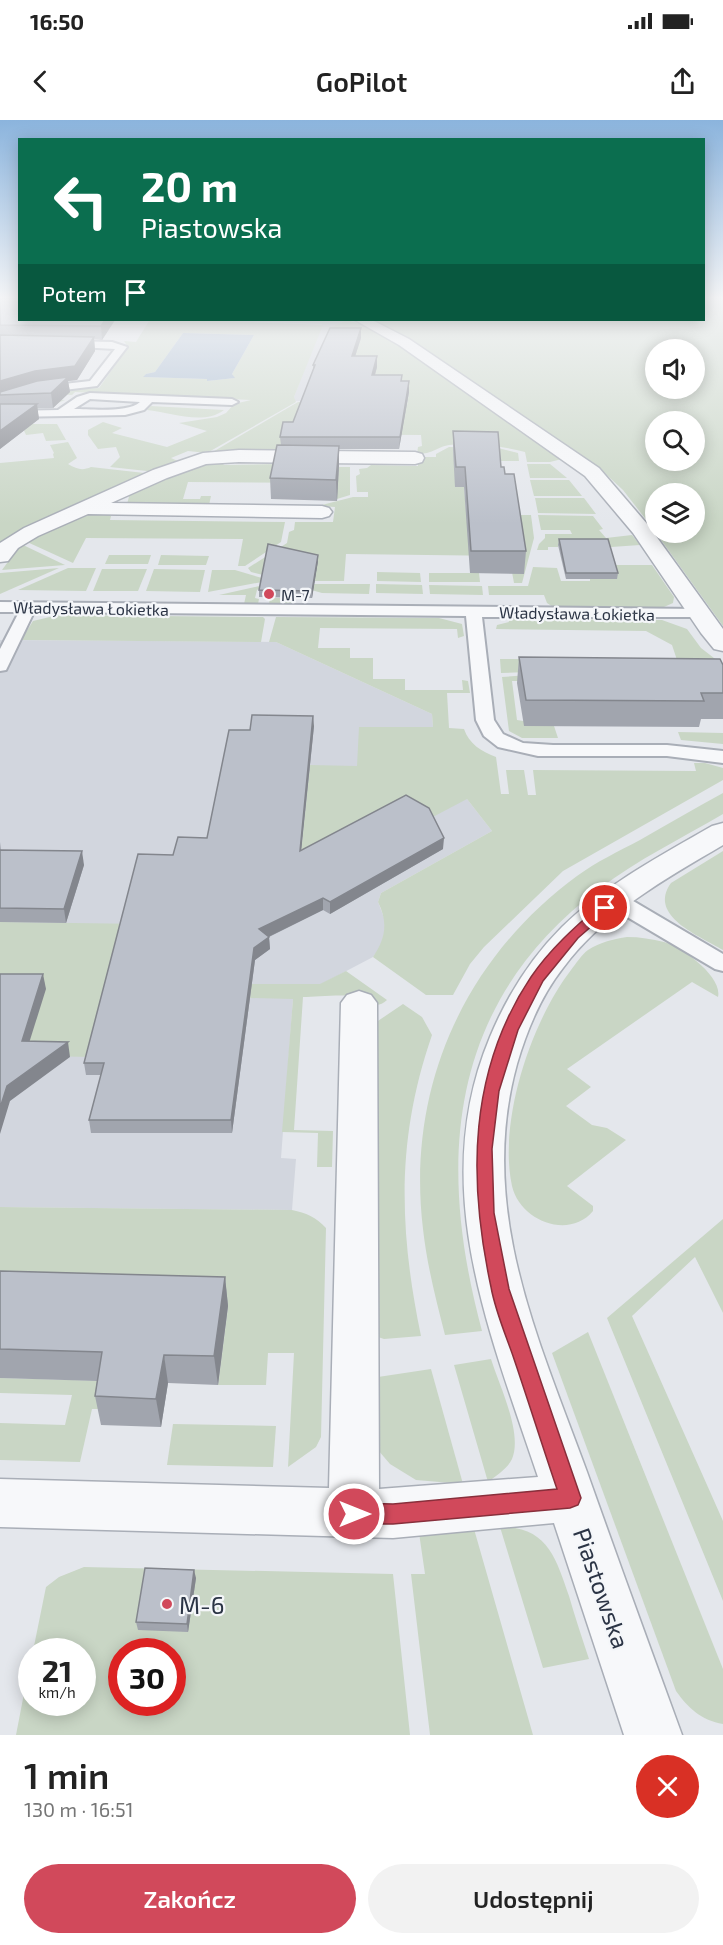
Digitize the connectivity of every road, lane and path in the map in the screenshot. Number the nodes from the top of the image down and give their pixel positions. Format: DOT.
graph roads {
  1 [pos="101,373"];
  2 [pos="450,373"];
  3 [pos="149,398"];
  4 [pos="0,402"];
  5 [pos="232,402"];
  6 [pos="0,414"];
  7 [pos="58,414"];
  8 [pos="415,458"];
  9 [pos="83,509"];
  10 [pos="322,512"];
  11 [pos="0,556"];
  12 [pos="0,607"];
  13 [pos="29,607"];
  14 [pos="474,612"];
  15 [pos="699,614"];
  16 [pos="723,644"];
  17 [pos="0,666"];
  18 [pos="723,757"];
  19 [pos="723,832"];
  20 [pos="615,900"];
  21 [pos="723,964"];
  22 [pos="359,1003"];
  23 [pos="570,1498"];
  24 [pos="0,1505"];
  25 [pos="354,1514"];
  26 [pos="653,1735"];
  1 -- 4 [label="lane"];
  2 -- 15 [label="street"];
  3 -- 5 [label="lane"];
  3 -- 7 [label="lane"];
  3 -- 7 [label="lane"];
  6 -- 7 [label="lane"];
  8 -- 9 [label="street"];
  9 -- 10 [label="street"];
  9 -- 11 [label="street"];
  12 -- 13 [label="lane, Władysława Łokietka"];
  13 -- 14 [label="lane, Władysława Łokietka"];
  13 -- 17 [label="lane"];
  14 -- 15 [label="lane, Władysława Łokietka"];
  14 -- 18 [label="lane"];
  15 -- 16 [label="street"];
  19 -- 20 [label="street, Piastowska"];
  20 -- 21 [label="lane"];
  20 -- 23 [label="street, Piastowska"];
  22 -- 25 [label="street"];
  23 -- 25 [label="street"];
  23 -- 26 [label="street, Piastowska"];
  24 -- 25 [label="street"];
}
